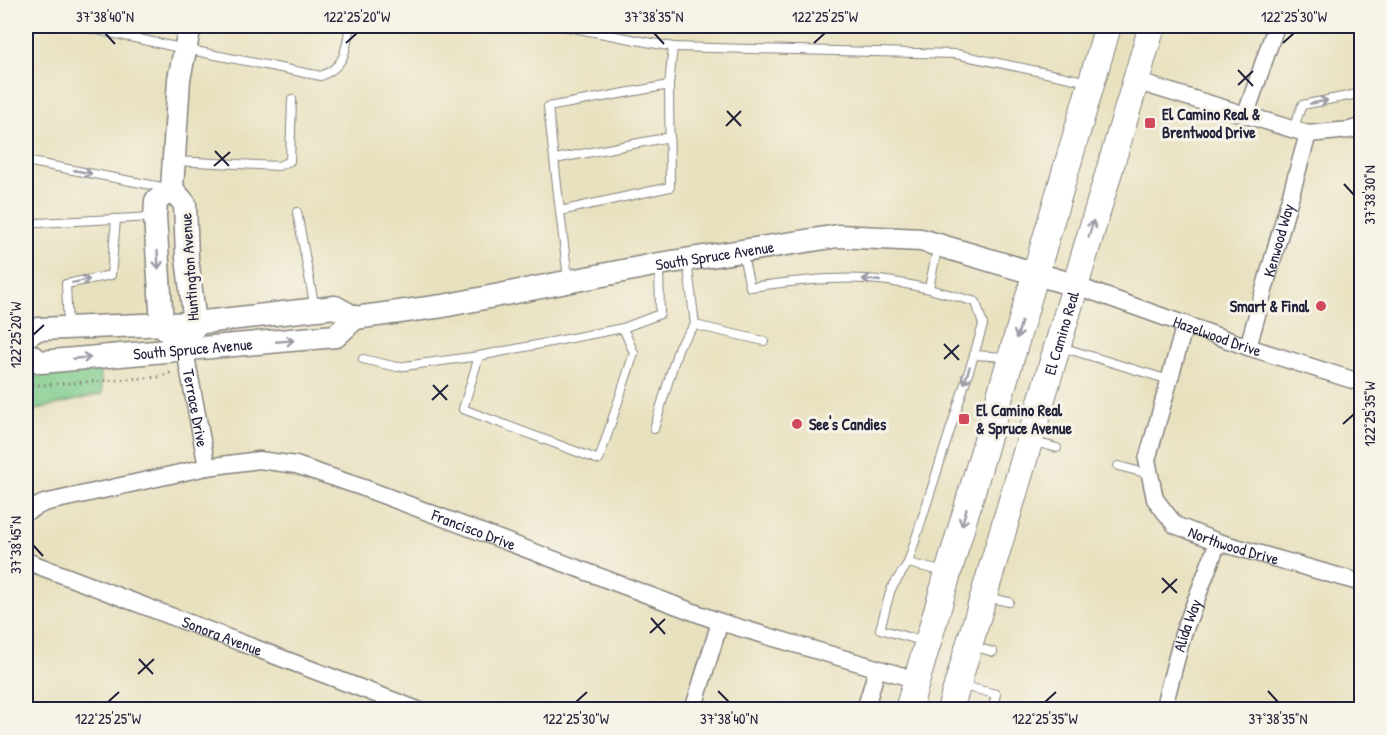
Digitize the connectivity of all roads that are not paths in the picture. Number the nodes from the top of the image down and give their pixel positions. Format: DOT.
graph roads {
  1 [pos="79,26"];
  2 [pos="190,26"];
  3 [pos="350,26"];
  4 [pos="562,26"];
  5 [pos="1108,26"];
  6 [pos="1152,26"];
  7 [pos="1276,26"];
  8 [pos="673,46"];
  9 [pos="185,50"];
  10 [pos="1135,81"];
  11 [pos="1093,82"];
  12 [pos="669,85"];
  13 [pos="1362,96"];
  14 [pos="292,99"];
  15 [pos="1246,114"];
  16 [pos="1362,126"];
  17 [pos="1300,131"];
  18 [pos="670,137"];
  19 [pos="555,159"];
  20 [pos="174,160"];
  21 [pos="26,161"];
  22 [pos="172,189"];
  23 [pos="560,211"];
  24 [pos="297,212"];
  25 [pos="155,217"];
  26 [pos="116,220"];
  27 [pos="37,223"];
  28 [pos="938,245"];
  29 [pos="742,251"];
  30 [pos="687,259"];
  31 [pos="659,264"];
  32 [pos="1035,274"];
  33 [pos="568,282"];
  34 [pos="1074,285"];
  35 [pos="929,288"];
  36 [pos="315,309"];
  37 [pos="355,318"];
  38 [pos="195,323"];
  39 [pos="162,324"];
  40 [pos="1185,324"];
  41 [pos="695,325"];
  42 [pos="68,328"];
  43 [pos="623,328"];
  44 [pos="26,336"];
  45 [pos="764,341"];
  46 [pos="1056,346"];
  47 [pos="1248,347"];
  48 [pos="185,351"];
  49 [pos="26,353"];
  50 [pos="974,355"];
  51 [pos="478,356"];
  52 [pos="1011,357"];
  53 [pos="363,359"];
  54 [pos="1169,380"];
  55 [pos="1362,383"];
  56 [pos="654,429"];
  57 [pos="1029,440"];
  58 [pos="1057,448"];
  59 [pos="1118,466"];
  60 [pos="207,467"];
  61 [pos="1149,474"];
  62 [pos="26,512"];
  63 [pos="1218,542"];
  64 [pos="26,561"];
  65 [pos="908,563"];
  66 [pos="948,573"];
  67 [pos="1362,583"];
  68 [pos="982,596"];
  69 [pos="1009,602"];
  70 [pos="720,622"];
  71 [pos="927,643"];
  72 [pos="968,645"];
  73 [pos="993,652"];
  74 [pos="877,669"];
  75 [pos="917,680"];
  76 [pos="957,684"];
  77 [pos="418,710"];
  78 [pos="693,710"];
  79 [pos="865,710"];
  80 [pos="908,710"];
  81 [pos="950,710"];
  82 [pos="992,710"];
  83 [pos="1163,710"];
  1 -- 9 [label="lane"];
  2 -- 9 [label="main road"];
  3 -- 9 [label="lane"];
  4 -- 8 [label="lane"];
  5 -- 11 [label="main road"];
  6 -- 10 [label="main road, El Camino Real"];
  7 -- 15 [label="street"];
  8 -- 11 [label="lane"];
  8 -- 12 [label="lane"];
  9 -- 20 [label="main road"];
  10 -- 15 [label="street"];
  34 -- 10 [label="main road, El Camino Real, one-way"];
  11 -- 32 [label="main road"];
  12 -- 18 [label="lane"];
  12 -- 19 [label="lane"];
  17 -- 13 [label="lane, one-way"];
  14 -- 20 [label="lane"];
  15 -- 17 [label="street"];
  16 -- 17 [label="street"];
  17 -- 47 [label="street, Kenwood Way"];
  18 -- 19 [label="lane"];
  18 -- 23 [label="lane"];
  19 -- 23 [label="lane"];
  20 -- 22 [label="main road"];
  21 -- 22 [label="lane, one-way"];
  22 -- 25 [label="main road, Huntington Avenue"];
  22 -- 38 [label="main road, Huntington Avenue"];
  23 -- 33 [label="lane"];
  24 -- 36 [label="lane"];
  25 -- 26 [label="lane"];
  25 -- 39 [label="main road, Huntington Avenue, one-way"];
  26 -- 27 [label="lane"];
  42 -- 26 [label="lane, one-way"];
  28 -- 29 [label="main road, South Spruce Avenue"];
  28 -- 32 [label="main road, South Spruce Avenue"];
  28 -- 35 [label="lane"];
  29 -- 30 [label="main road, South Spruce Avenue"];
  35 -- 29 [label="lane, one-way"];
  30 -- 31 [label="main road, South Spruce Avenue"];
  30 -- 41 [label="lane"];
  31 -- 33 [label="main road, South Spruce Avenue"];
  31 -- 43 [label="lane"];
  32 -- 34 [label="main road, South Spruce Avenue"];
  32 -- 52 [label="main road, one-way"];
  33 -- 37 [label="main road, South Spruce Avenue"];
  34 -- 40 [label="street, Hazelwood Drive"];
  34 -- 46 [label="main road, El Camino Real"];
  35 -- 50 [label="lane"];
  36 -- 37 [label="main road, South Spruce Avenue"];
  36 -- 38 [label="main road, South Spruce Avenue"];
  48 -- 37 [label="main road, South Spruce Avenue, one-way"];
  38 -- 39 [label="main road, South Spruce Avenue"];
  38 -- 48 [label="main road, Huntington Avenue"];
  39 -- 42 [label="main road, South Spruce Avenue"];
  39 -- 48 [label="main road, Huntington Avenue"];
  40 -- 47 [label="street, Hazelwood Drive"];
  40 -- 54 [label="street, Northwood Drive"];
  41 -- 45 [label="lane"];
  41 -- 56 [label="lane"];
  42 -- 44 [label="main road, South Spruce Avenue"];
  43 -- 51 [label="lane"];
  43 -- 51 [label="lane"];
  46 -- 54 [label="lane"];
  46 -- 57 [label="main road, El Camino Real"];
  47 -- 55 [label="street, Hazelwood Drive"];
  49 -- 48 [label="main road, South Spruce Avenue, one-way"];
  48 -- 60 [label="street, Terrace Drive"];
  50 -- 52 [label="lane"];
  50 -- 65 [label="lane, one-way"];
  51 -- 53 [label="lane"];
  52 -- 66 [label="main road, one-way"];
  54 -- 61 [label="street, Northwood Drive"];
  57 -- 58 [label="lane"];
  57 -- 68 [label="main road, El Camino Real"];
  59 -- 61 [label="lane"];
  60 -- 62 [label="street, Francisco Drive"];
  60 -- 70 [label="street, Francisco Drive"];
  61 -- 63 [label="street, Northwood Drive"];
  63 -- 67 [label="street, Northwood Drive"];
  63 -- 83 [label="street, Alida Way"];
  64 -- 77 [label="street, Sonora Avenue"];
  65 -- 66 [label="lane"];
  65 -- 71 [label="lane"];
  66 -- 71 [label="main road"];
  68 -- 69 [label="lane"];
  68 -- 72 [label="main road, El Camino Real"];
  70 -- 74 [label="street, Francisco Drive"];
  70 -- 78 [label="street"];
  71 -- 75 [label="main road"];
  72 -- 73 [label="lane"];
  72 -- 76 [label="main road, El Camino Real"];
  74 -- 75 [label="street, Francisco Drive"];
  74 -- 79 [label="street"];
  75 -- 80 [label="main road"];
  76 -- 81 [label="main road, El Camino Real"];
  76 -- 82 [label="lane"];
}
